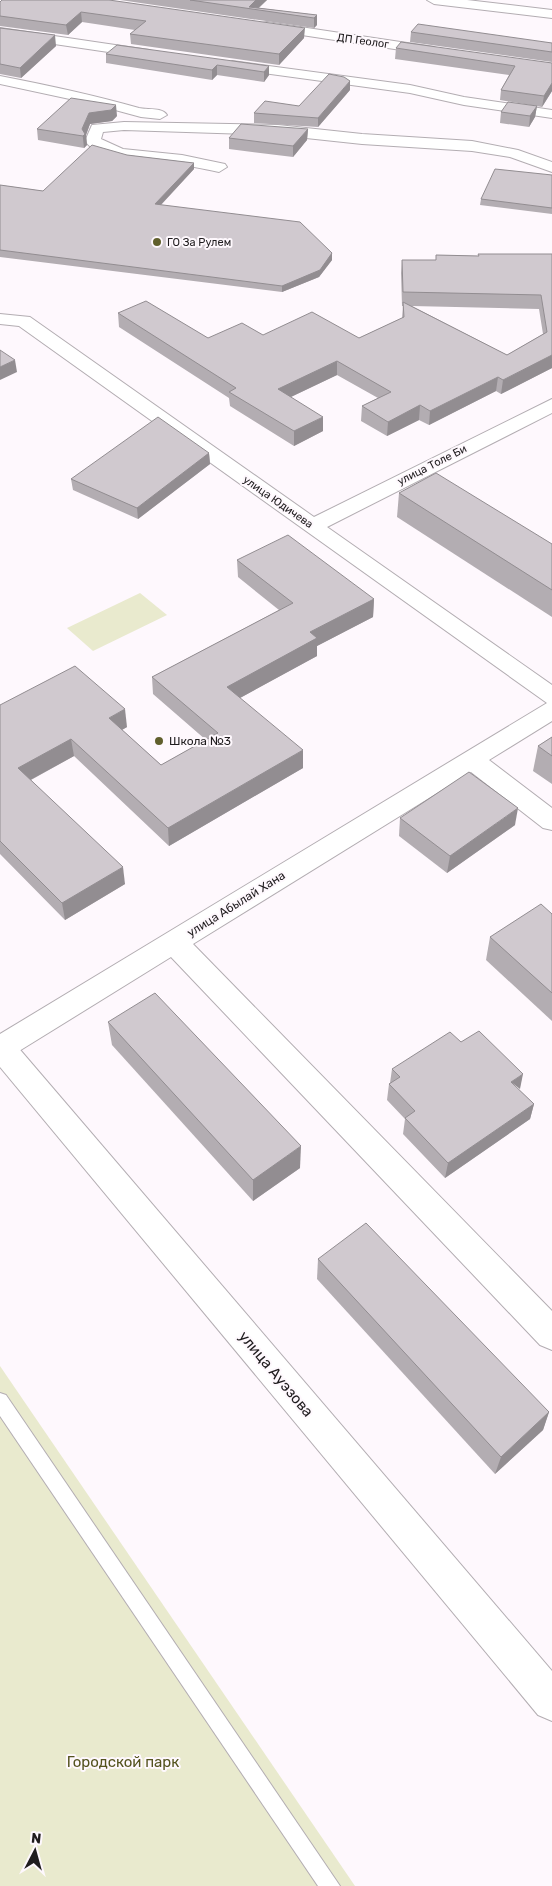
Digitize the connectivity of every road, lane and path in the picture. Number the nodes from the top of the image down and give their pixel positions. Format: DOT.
graph roads {
  1 [pos="434,0"];
  2 [pos="507,0"];
  3 [pos="552,6"];
  4 [pos="552,14"];
  5 [pos="256,25"];
  6 [pos="0,32"];
  7 [pos="446,52"];
  8 [pos="168,56"];
  9 [pos="220,64"];
  10 [pos="0,80"];
  11 [pos="552,114"];
  12 [pos="278,130"];
  13 [pos="219,166"];
  14 [pos="552,167"];
  15 [pos="0,319"];
  16 [pos="552,405"];
  17 [pos="313,526"];
  18 [pos="552,697"];
  19 [pos="552,710"];
  20 [pos="471,760"];
  21 [pos="552,821"];
  22 [pos="174,942"];
  23 [pos="1,1047"];
  24 [pos="552,1334"];
  25 [pos="0,1402"];
  26 [pos="552,1701"];
  27 [pos="330,1886"];
  1 -- 4 [label="street"];
  2 -- 3 [label="street"];
  5 -- 7 [label="street, ДП Геолог"];
  6 -- 8 [label="street"];
  9 -- 11 [label="street"];
  10 -- 12 [label="street"];
  12 -- 13 [label="street"];
  12 -- 14 [label="street"];
  15 -- 17 [label="street, улица Юдичева"];
  16 -- 17 [label="street, улица Толе Би"];
  17 -- 18 [label="street, улица Юдичева"];
  19 -- 20 [label="street, улица Абылай Хана"];
  20 -- 21 [label="street"];
  20 -- 22 [label="street, улица Абылай Хана"];
  22 -- 23 [label="street, улица Абылай Хана"];
  22 -- 24 [label="street"];
  23 -- 26 [label="street, улица Ауэзова"];
  25 -- 27 [label="lane"];
}
